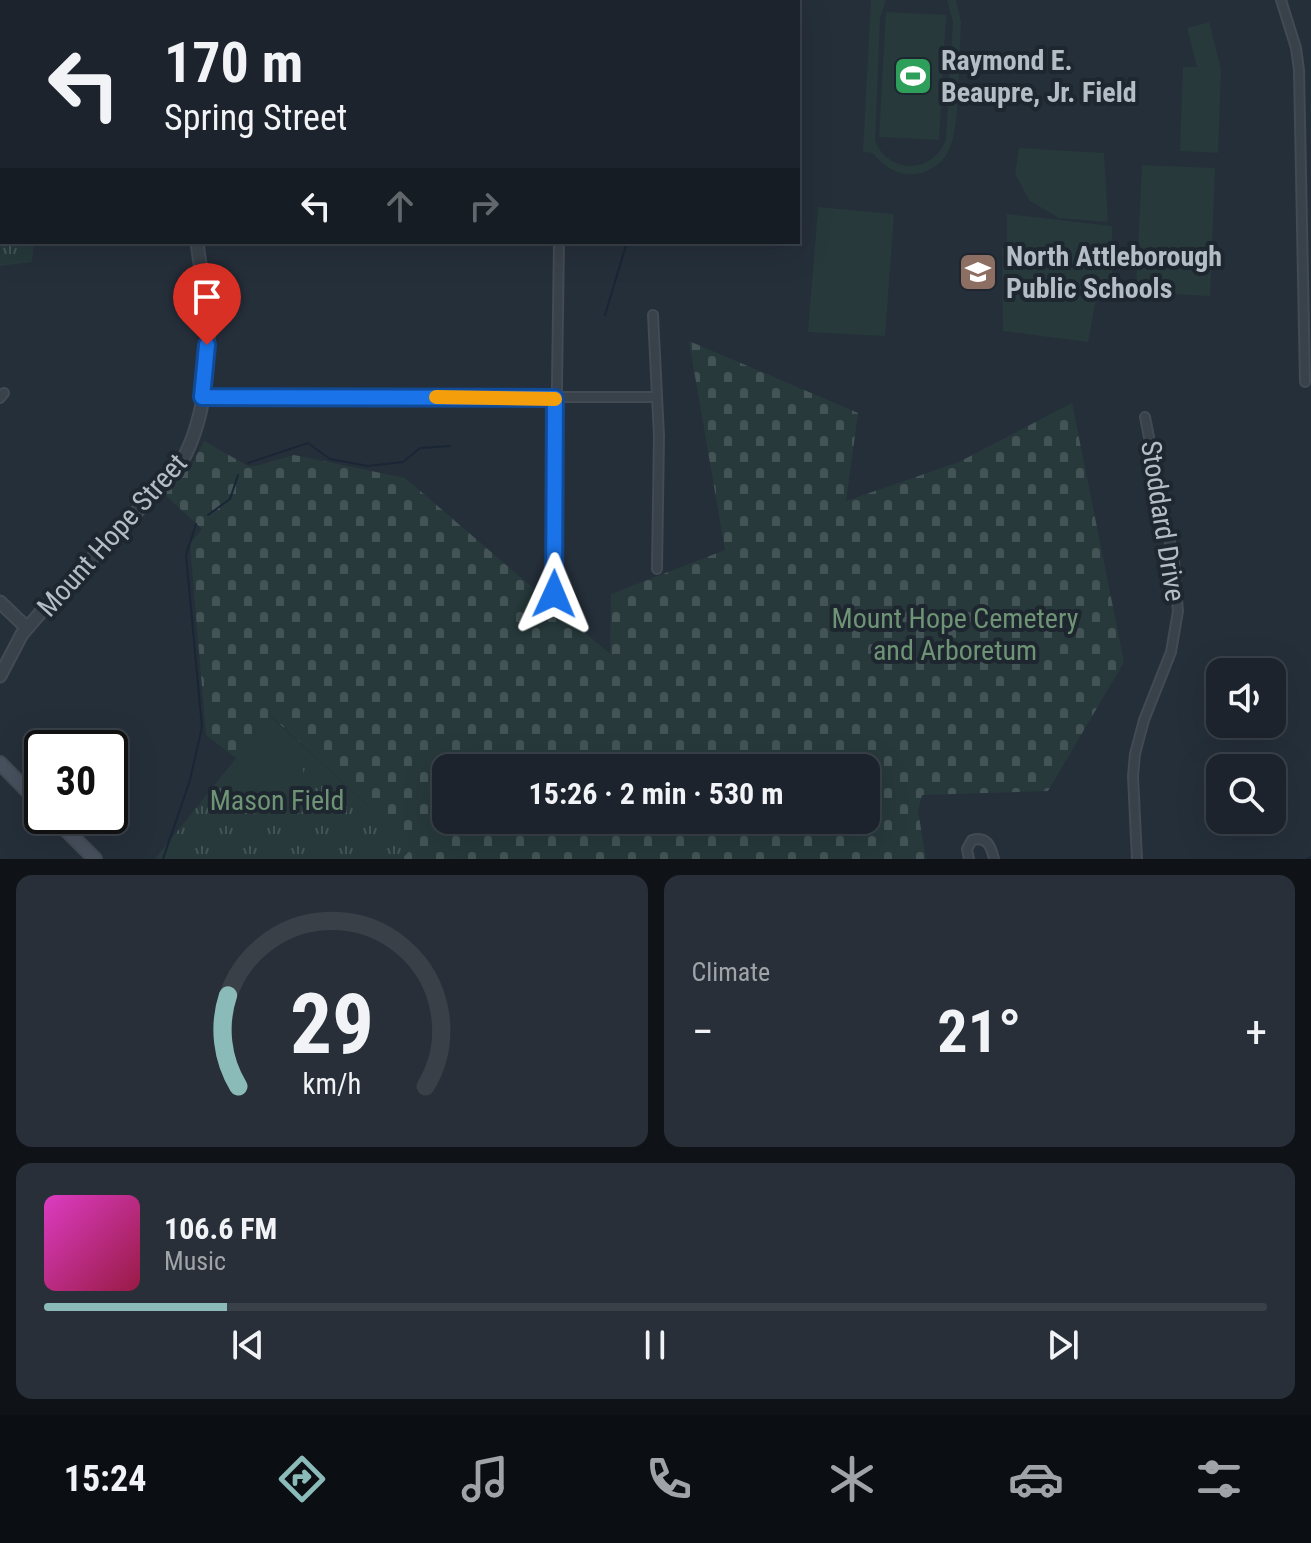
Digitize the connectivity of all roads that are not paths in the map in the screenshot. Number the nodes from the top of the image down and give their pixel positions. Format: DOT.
graph roads {
  1 [pos="1281,0"];
  2 [pos="197,244"];
  3 [pos="559,244"];
  4 [pos="653,315"];
  5 [pos="1305,382"];
  6 [pos="202,397"];
  7 [pos="657,397"];
  8 [pos="555,398"];
  9 [pos="1145,417"];
  10 [pos="657,569"];
  11 [pos="554,594"];
  12 [pos="0,602"];
  13 [pos="27,628"];
  14 [pos="0,676"];
  15 [pos="0,763"];
  16 [pos="24,788"];
  17 [pos="70,834"];
  18 [pos="95,859"];
  19 [pos="969,859"];
  20 [pos="994,859"];
  21 [pos="1137,859"];
  1 -- 5 [label="street"];
  2 -- 6 [label="street, Mount Hope Street"];
  3 -- 8 [label="street"];
  4 -- 7 [label="street"];
  6 -- 8 [label="street"];
  6 -- 13 [label="street, Mount Hope Street"];
  7 -- 8 [label="street"];
  7 -- 10 [label="street"];
  8 -- 11 [label="street"];
  9 -- 21 [label="street, Stoddard Drive"];
  12 -- 13 [label="street"];
  13 -- 14 [label="street, Mount Hope Street"];
  15 -- 16 [label="main road"];
  17 -- 18 [label="main road"];
  19 -- 20 [label="street"];
}
